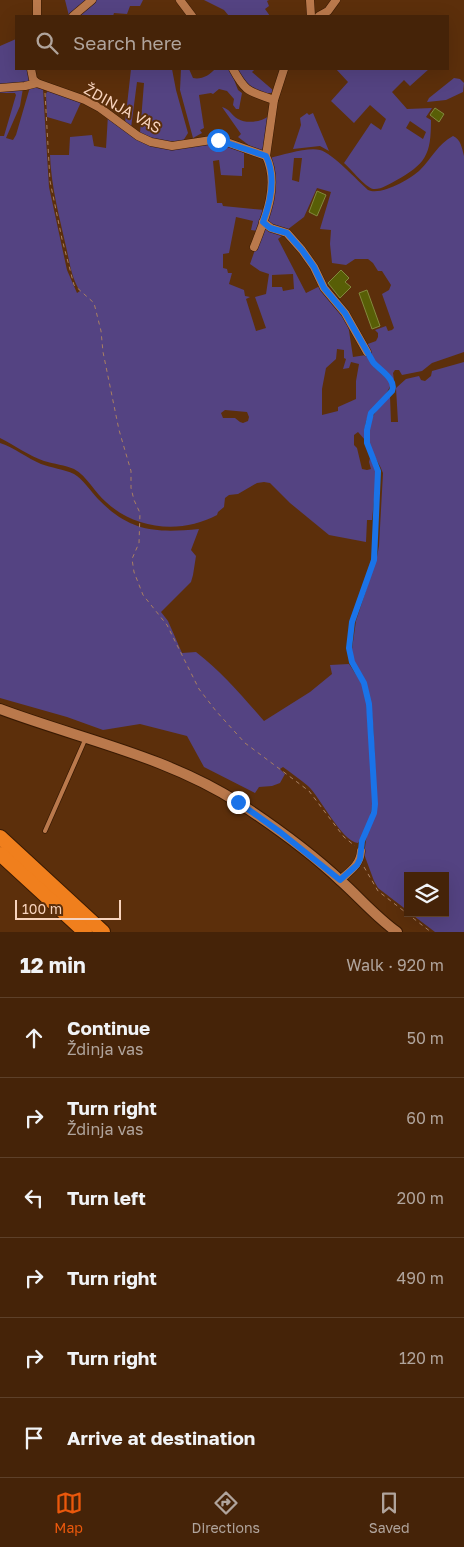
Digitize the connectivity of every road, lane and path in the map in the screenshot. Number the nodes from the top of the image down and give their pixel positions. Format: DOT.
graph roads {
  1 [pos="37,0"];
  2 [pos="92,0"];
  3 [pos="180,0"];
  4 [pos="310,0"];
  5 [pos="336,0"];
  6 [pos="37,15"];
  7 [pos="75,15"];
  8 [pos="191,15"];
  9 [pos="311,15"];
  10 [pos="321,15"];
  11 [pos="31,70"];
  12 [pos="234,70"];
  13 [pos="284,70"];
  14 [pos="37,83"];
  15 [pos="47,87"];
  16 [pos="0,88"];
  17 [pos="274,100"];
  18 [pos="266,156"];
  19 [pos="263,222"];
  20 [pos="254,247"];
  21 [pos="367,352"];
  22 [pos="0,709"];
  23 [pos="86,738"];
  24 [pos="45,831"];
  25 [pos="0,837"];
  26 [pos="361,851"];
  27 [pos="0,854"];
  28 [pos="357,865"];
  29 [pos="340,880"];
  30 [pos="394,930"];
  31 [pos="85,932"];
  32 [pos="103,932"];
  33 [pos="431,932"];
  1 -- 6 [label="street"];
  2 -- 7 [label="street"];
  3 -- 8 [label="street"];
  4 -- 9 [label="street"];
  5 -- 10 [label="street"];
  11 -- 14 [label="street"];
  12 -- 17 [label="street"];
  13 -- 17 [label="street"];
  14 -- 15 [label="street, ŽDINJA VAS"];
  14 -- 16 [label="street"];
  15 -- 18 [label="street, ŽDINJA VAS"];
  15 -- 26 [label="path"];
  17 -- 18 [label="street"];
  18 -- 19 [label="street"];
  19 -- 20 [label="street"];
  19 -- 21 [label="street"];
  21 -- 26 [label="path"];
  22 -- 23 [label="main road"];
  23 -- 24 [label="lane"];
  23 -- 29 [label="main road"];
  25 -- 32 [label="highway"];
  26 -- 28 [label="street"];
  27 -- 31 [label="highway"];
  28 -- 29 [label="street"];
  28 -- 33 [label="path"];
  29 -- 30 [label="main road"];
}
